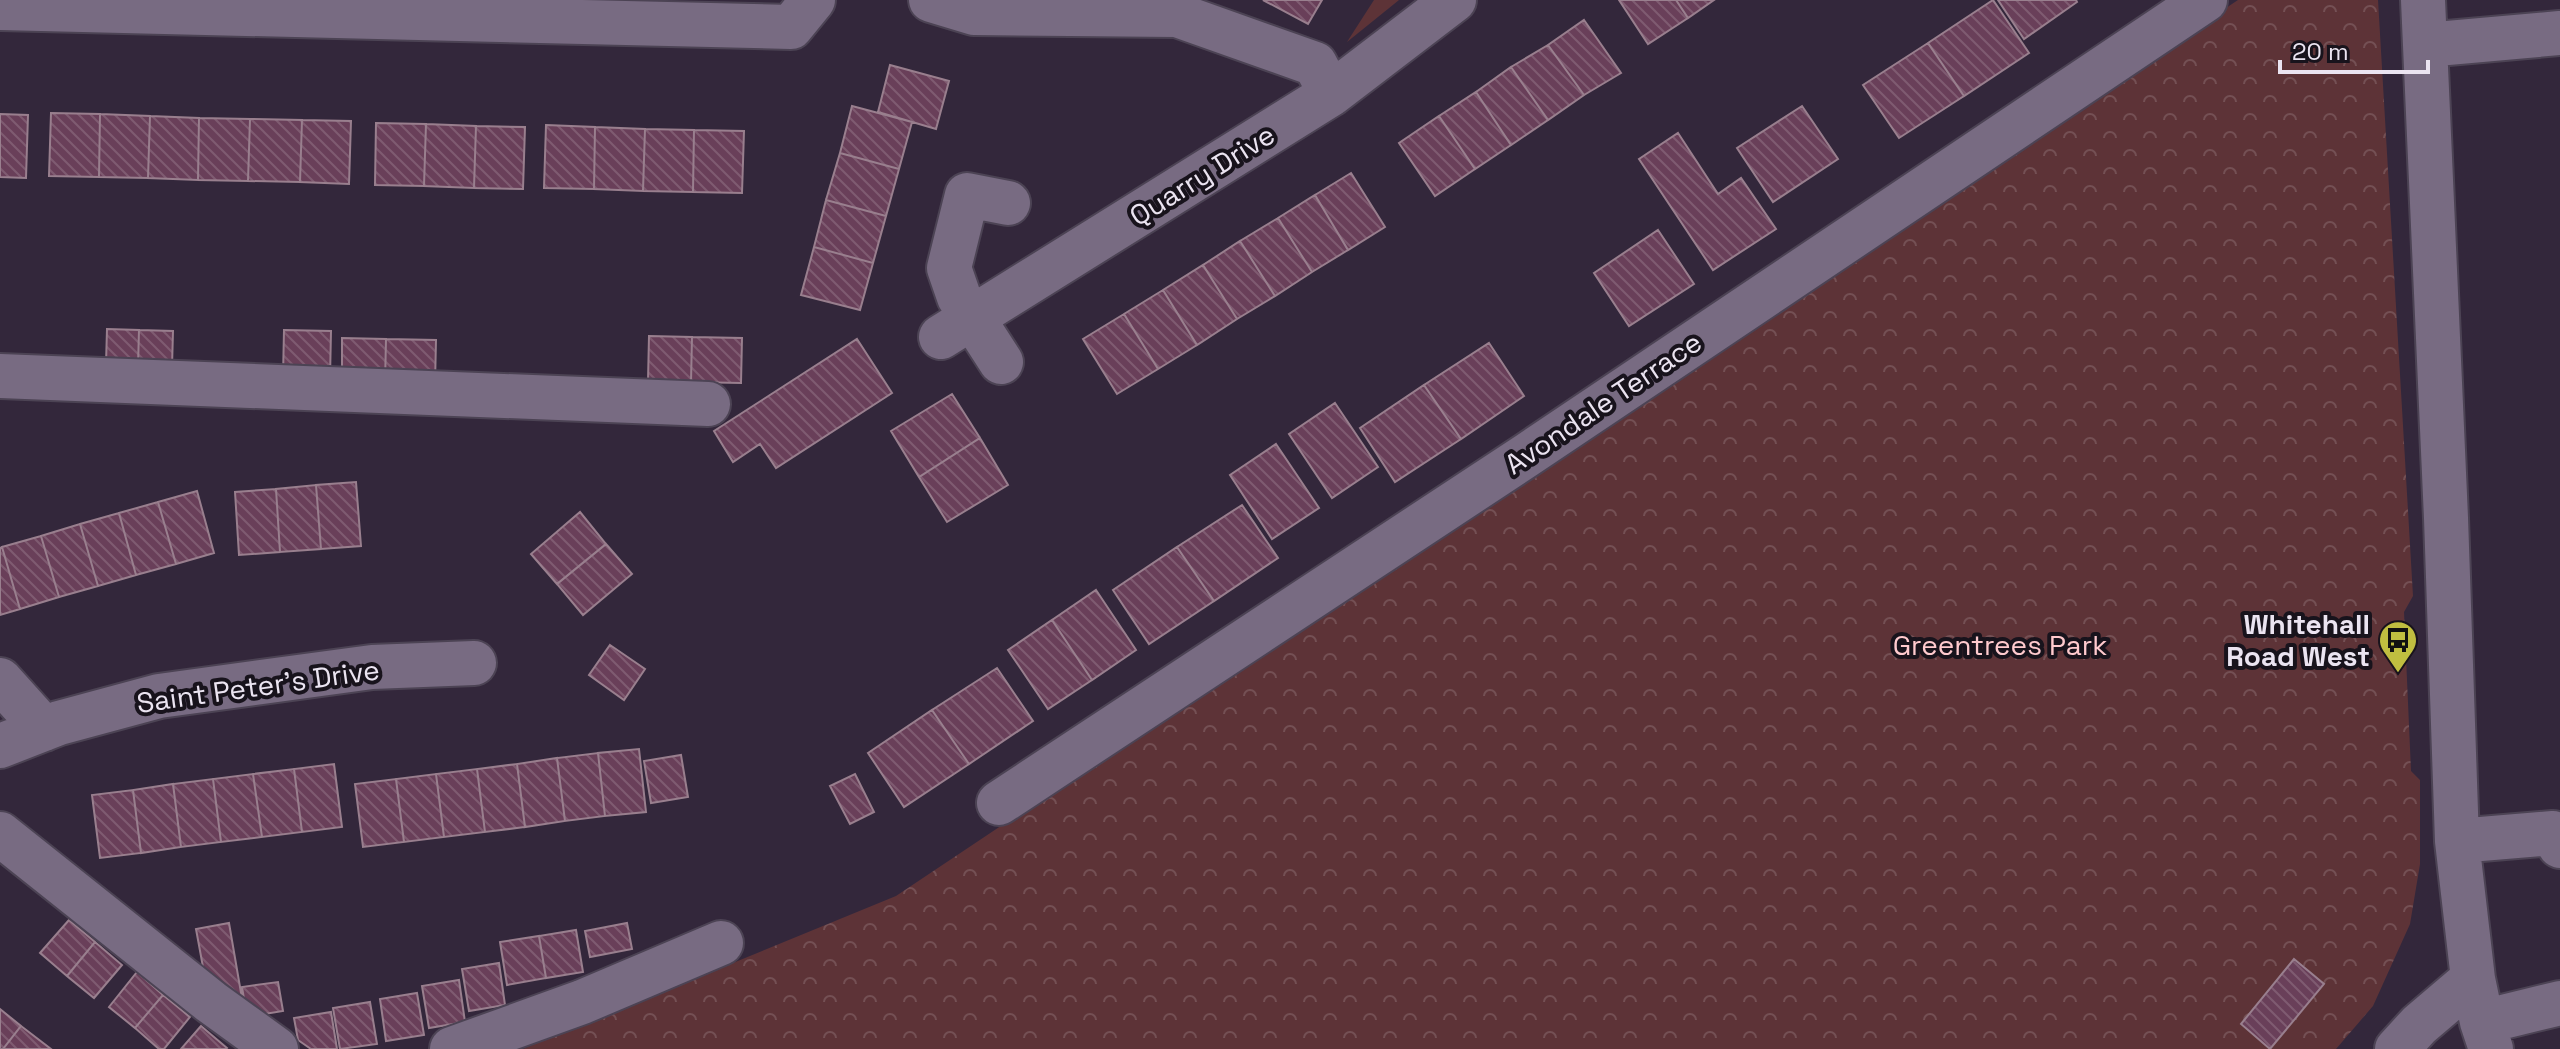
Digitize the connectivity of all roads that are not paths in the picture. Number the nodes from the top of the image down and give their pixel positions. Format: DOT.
graph roads {
  1 [pos="931,0"];
  2 [pos="1454,0"];
  3 [pos="2205,0"];
  4 [pos="2423,0"];
  5 [pos="1177,7"];
  6 [pos="0,8"];
  7 [pos="444,9"];
  8 [pos="802,13"];
  9 [pos="2560,33"];
  10 [pos="2425,45"];
  11 [pos="1331,94"];
  12 [pos="1008,203"];
  13 [pos="957,328"];
  14 [pos="1001,362"];
  15 [pos="0,376"];
  16 [pos="708,404"];
  17 [pos="474,663"];
  18 [pos="0,680"];
  19 [pos="44,729"];
  20 [pos="0,746"];
  21 [pos="999,803"];
  22 [pos="0,834"];
  23 [pos="2457,841"];
  24 [pos="2560,846"];
  25 [pos="721,943"];
  26 [pos="2473,979"];
  27 [pos="2560,1003"];
  28 [pos="2486,1036"];
  29 [pos="276,1049"];
  30 [pos="452,1049"];
  31 [pos="2397,1049"];
  1 -- 5 [label="street"];
  2 -- 11 [label="street, Quarry Drive"];
  3 -- 21 [label="street, Avondale Terrace"];
  4 -- 10 [label="street"];
  5 -- 11 [label="street"];
  6 -- 7 [label="street"];
  7 -- 8 [label="street"];
  9 -- 10 [label="street"];
  10 -- 23 [label="street"];
  11 -- 13 [label="street, Quarry Drive"];
  12 -- 13 [label="street"];
  13 -- 14 [label="street"];
  15 -- 16 [label="street"];
  17 -- 19 [label="street, Saint Peter's Drive"];
  18 -- 19 [label="street"];
  19 -- 20 [label="street, Saint Peter's Drive"];
  22 -- 29 [label="street"];
  23 -- 24 [label="street"];
  23 -- 26 [label="street"];
  25 -- 30 [label="street"];
  26 -- 28 [label="street"];
  26 -- 31 [label="street"];
  27 -- 28 [label="street"];
}
